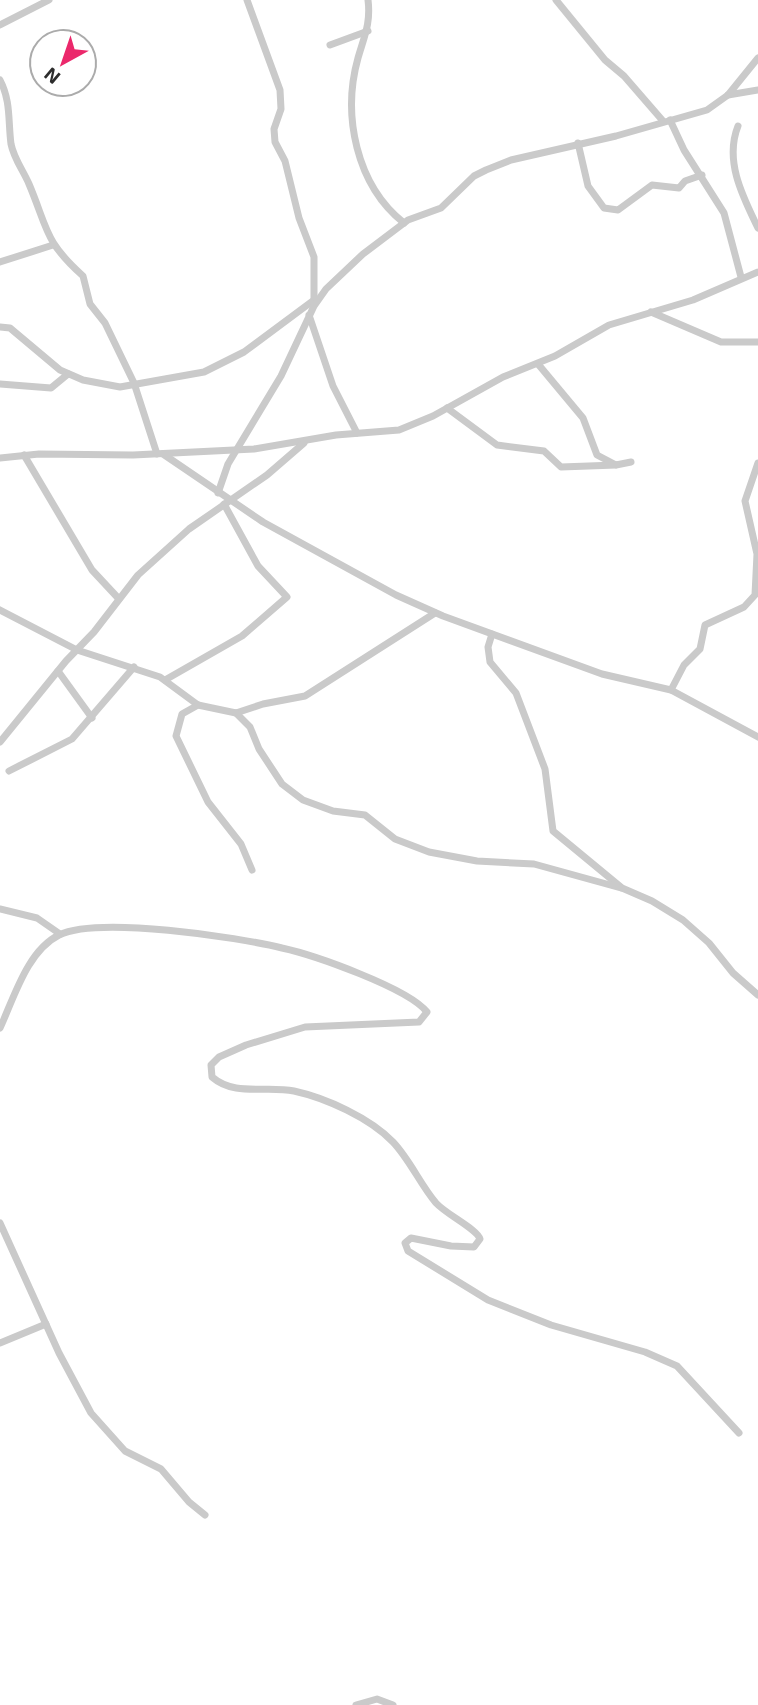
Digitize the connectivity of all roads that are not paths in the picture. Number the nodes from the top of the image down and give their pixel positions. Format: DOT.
graph roads {
  1 [pos="49,0"];
  2 [pos="247,0"];
  3 [pos="368,0"];
  4 [pos="556,0"];
  5 [pos="0,25"];
  6 [pos="368,31"];
  7 [pos="330,45"];
  8 [pos="758,58"];
  9 [pos="0,80"];
  10 [pos="758,90"];
  11 [pos="728,95"];
  12 [pos="666,120"];
  13 [pos="738,126"];
  14 [pos="578,144"];
  15 [pos="702,175"];
  16 [pos="404,223"];
  17 [pos="758,228"];
  18 [pos="52,245"];
  19 [pos="0,261"];
  20 [pos="758,272"];
  21 [pos="741,277"];
  22 [pos="314,303"];
  23 [pos="651,312"];
  24 [pos="309,315"];
  25 [pos="0,327"];
  26 [pos="758,342"];
  27 [pos="538,364"];
  28 [pos="68,374"];
  29 [pos="134,383"];
  30 [pos="0,384"];
  31 [pos="447,408"];
  32 [pos="357,433"];
  33 [pos="307,440"];
  34 [pos="236,450"];
  35 [pos="160,454"];
  36 [pos="24,455"];
  37 [pos="0,458"];
  38 [pos="631,462"];
  39 [pos="758,463"];
  40 [pos="616,465"];
  41 [pos="218,494"];
  42 [pos="226,502"];
  43 [pos="119,599"];
  44 [pos="0,610"];
  45 [pos="435,613"];
  46 [pos="492,634"];
  47 [pos="77,650"];
  48 [pos="134,667"];
  49 [pos="58,671"];
  50 [pos="165,680"];
  51 [pos="671,690"];
  52 [pos="198,705"];
  53 [pos="236,713"];
  54 [pos="92,718"];
  55 [pos="758,737"];
  56 [pos="0,742"];
  57 [pos="9,771"];
  58 [pos="252,870"];
  59 [pos="622,888"];
  60 [pos="0,909"];
  61 [pos="60,934"];
  62 [pos="758,995"];
  63 [pos="0,1028"];
  64 [pos="0,1223"];
  65 [pos="46,1324"];
  66 [pos="0,1343"];
  67 [pos="739,1433"];
  68 [pos="205,1515"];
  69 [pos="355,1705"];
  70 [pos="393,1705"];
  1 -- 5 [label="street"];
  2 -- 22 [label="street"];
  3 -- 6 [label="street"];
  4 -- 12 [label="street"];
  6 -- 7 [label="street"];
  6 -- 16 [label="street"];
  8 -- 11 [label="street"];
  9 -- 18 [label="street"];
  10 -- 11 [label="street"];
  11 -- 12 [label="street"];
  12 -- 14 [label="street"];
  12 -- 15 [label="street"];
  13 -- 17 [label="street"];
  14 -- 15 [label="street"];
  14 -- 16 [label="street"];
  15 -- 21 [label="street"];
  16 -- 22 [label="street"];
  18 -- 19 [label="street"];
  18 -- 29 [label="street"];
  20 -- 21 [label="street"];
  21 -- 23 [label="street"];
  22 -- 24 [label="street"];
  22 -- 29 [label="street"];
  23 -- 26 [label="street"];
  23 -- 27 [label="street"];
  24 -- 32 [label="street"];
  24 -- 34 [label="street"];
  25 -- 28 [label="street"];
  27 -- 31 [label="street"];
  27 -- 40 [label="street"];
  28 -- 29 [label="street"];
  28 -- 30 [label="street"];
  29 -- 35 [label="street"];
  31 -- 32 [label="street"];
  31 -- 40 [label="street"];
  32 -- 33 [label="street"];
  33 -- 34 [label="street"];
  33 -- 42 [label="street"];
  34 -- 35 [label="street"];
  34 -- 41 [label="street"];
  35 -- 36 [label="street"];
  35 -- 41 [label="street"];
  36 -- 37 [label="street"];
  36 -- 43 [label="street"];
  38 -- 40 [label="street"];
  39 -- 51 [label="street"];
  41 -- 42 [label="street"];
  42 -- 43 [label="street"];
  42 -- 45 [label="street"];
  42 -- 50 [label="street"];
  43 -- 47 [label="street"];
  44 -- 47 [label="street"];
  45 -- 46 [label="street"];
  45 -- 53 [label="street"];
  46 -- 51 [label="street"];
  46 -- 59 [label="street"];
  47 -- 48 [label="street"];
  47 -- 49 [label="street"];
  48 -- 50 [label="street"];
  48 -- 54 [label="street"];
  49 -- 54 [label="street"];
  49 -- 56 [label="street"];
  50 -- 52 [label="street"];
  51 -- 55 [label="street"];
  52 -- 53 [label="street"];
  52 -- 58 [label="street"];
  53 -- 59 [label="street"];
  54 -- 57 [label="street"];
  59 -- 62 [label="street"];
  60 -- 61 [label="street"];
  61 -- 63 [label="street"];
  61 -- 67 [label="street"];
  64 -- 65 [label="street"];
  65 -- 66 [label="street"];
  65 -- 68 [label="street"];
  69 -- 70 [label="street"];
}
